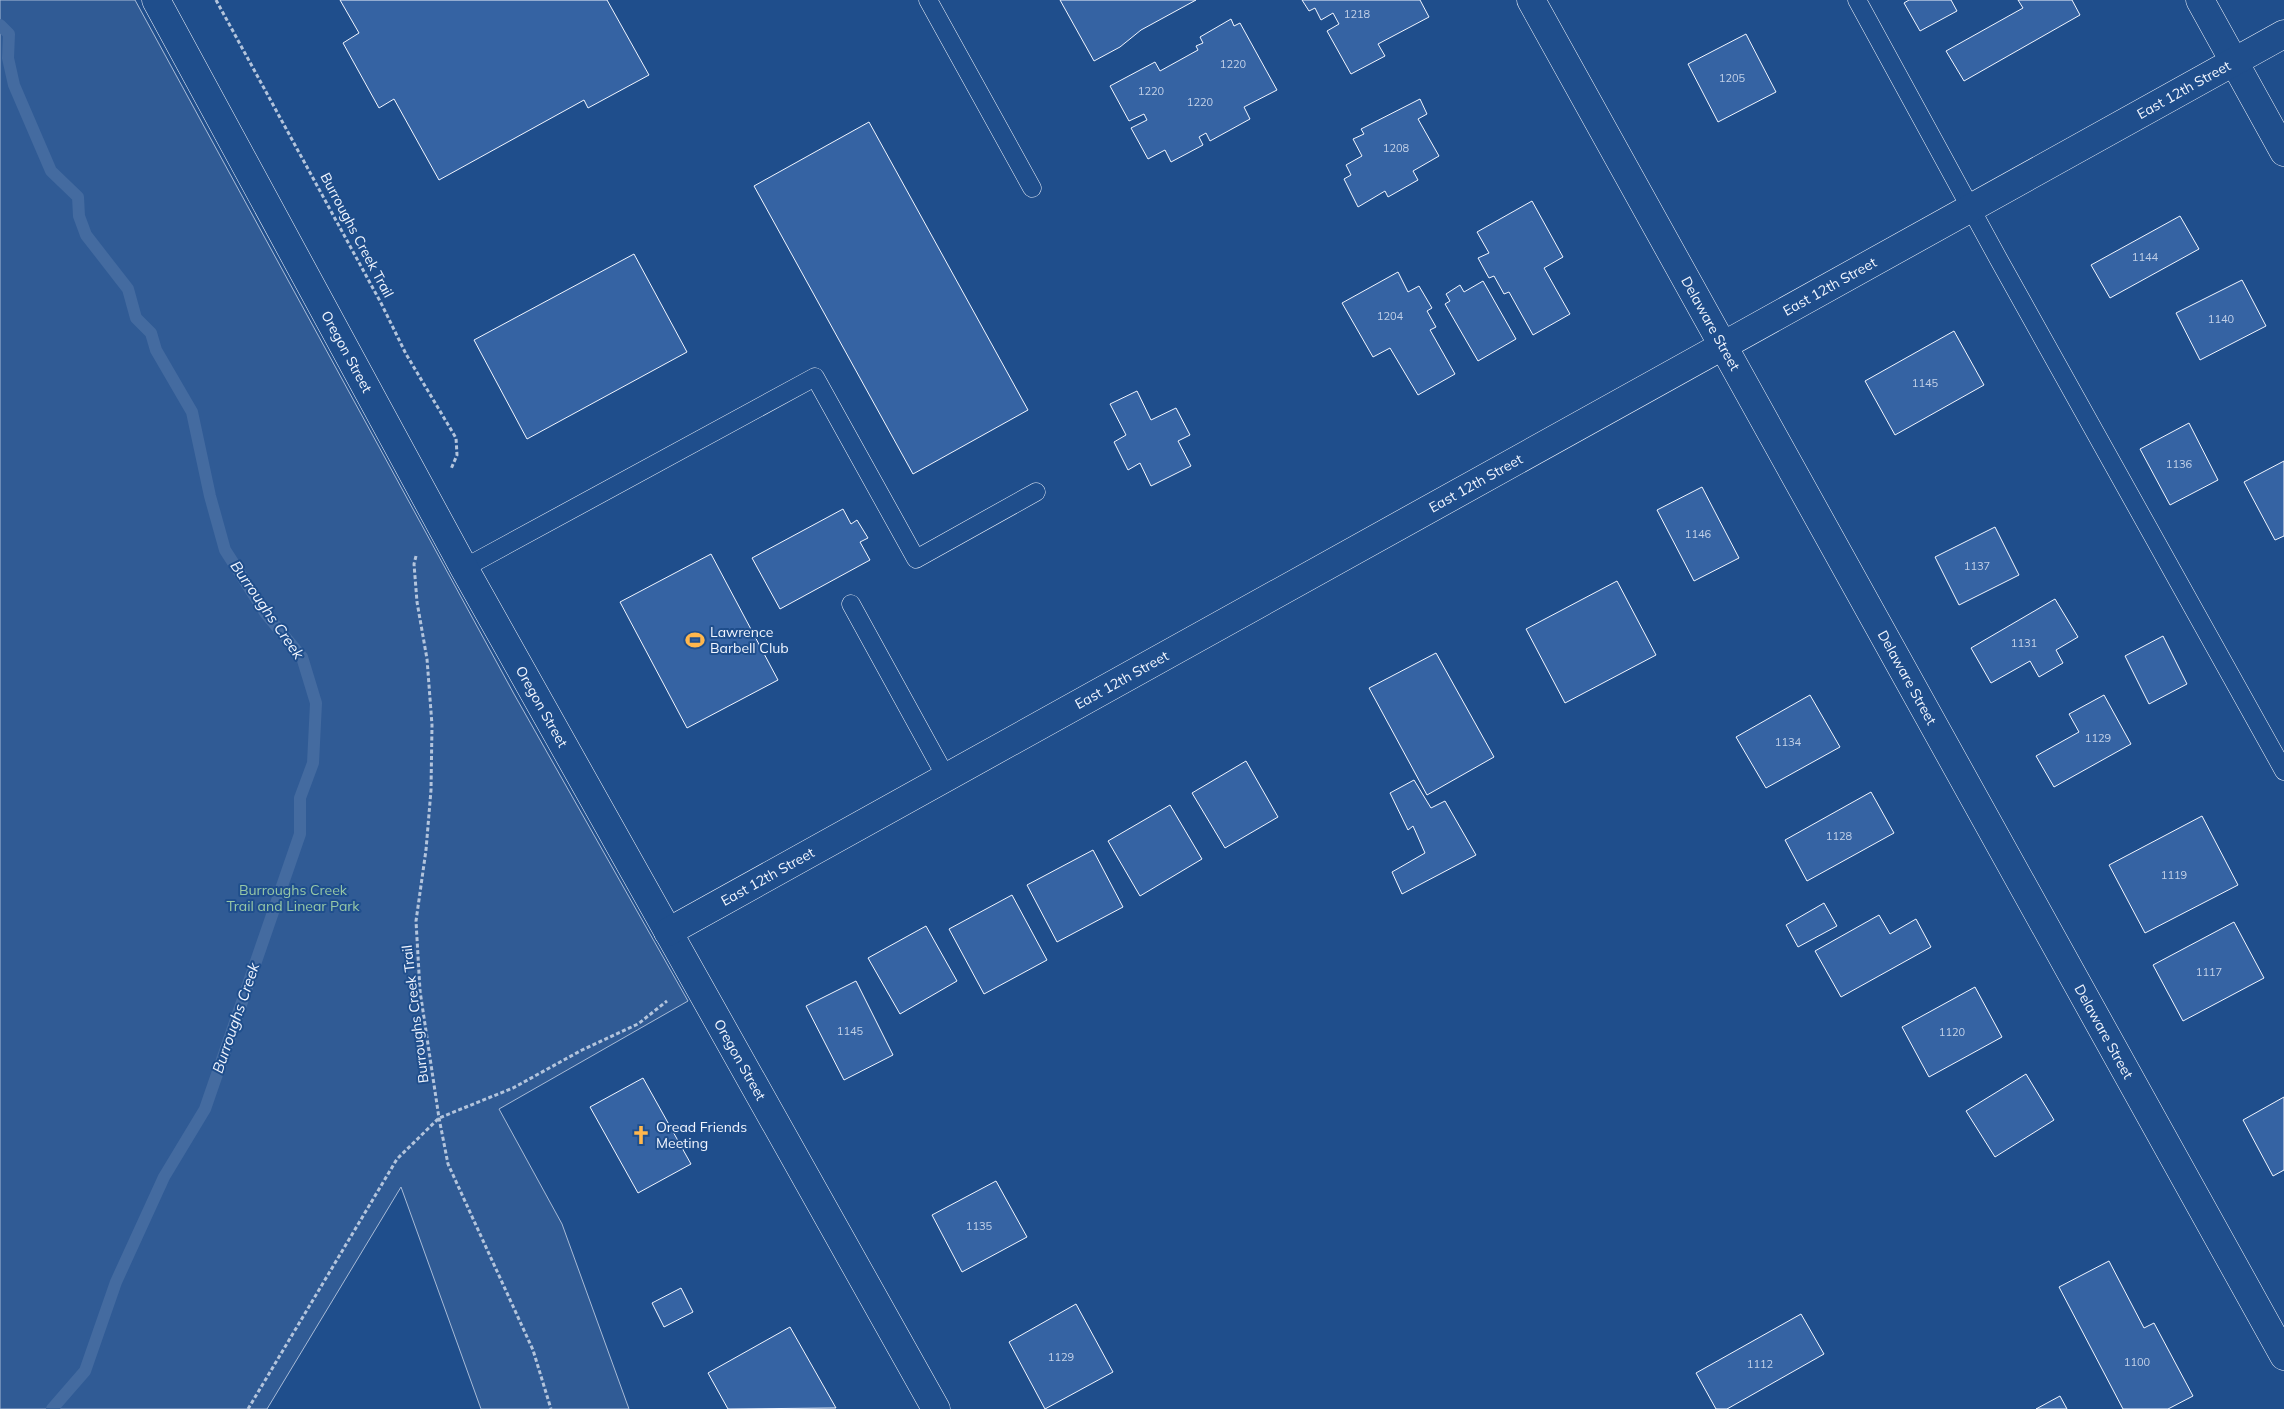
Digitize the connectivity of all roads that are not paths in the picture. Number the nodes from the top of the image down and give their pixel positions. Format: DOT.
graph roads {
  1 [pos="156,0"];
  2 [pos="928,0"];
  3 [pos="1531,0"];
  4 [pos="1857,0"];
  5 [pos="2200,0"];
  6 [pos="2284,34"];
  7 [pos="2234,62"];
  8 [pos="2284,152"];
  9 [pos="1032,188"];
  10 [pos="1971,208"];
  11 [pos="1724,346"];
  12 [pos="1036,492"];
  13 [pos="464,568"];
  14 [pos="851,604"];
  15 [pos="2284,771"];
  16 [pos="946,777"];
  17 [pos="668,932"];
  18 [pos="2284,1356"];
  19 [pos="936,1409"];
  1 -- 13 [label="street, Oregon Street"];
  2 -- 9 [label="lane"];
  3 -- 11 [label="street, Delaware Street"];
  4 -- 10 [label="lane"];
  5 -- 7 [label="street"];
  6 -- 7 [label="street, East 12th Street"];
  7 -- 8 [label="street"];
  7 -- 10 [label="street, East 12th Street"];
  10 -- 11 [label="street, East 12th Street"];
  10 -- 15 [label="lane"];
  11 -- 16 [label="street, East 12th Street"];
  11 -- 18 [label="street, Delaware Street"];
  12 -- 13 [label="lane"];
  13 -- 17 [label="street, Oregon Street"];
  14 -- 16 [label="lane"];
  16 -- 17 [label="street, East 12th Street"];
  17 -- 19 [label="street, Oregon Street"];
}
